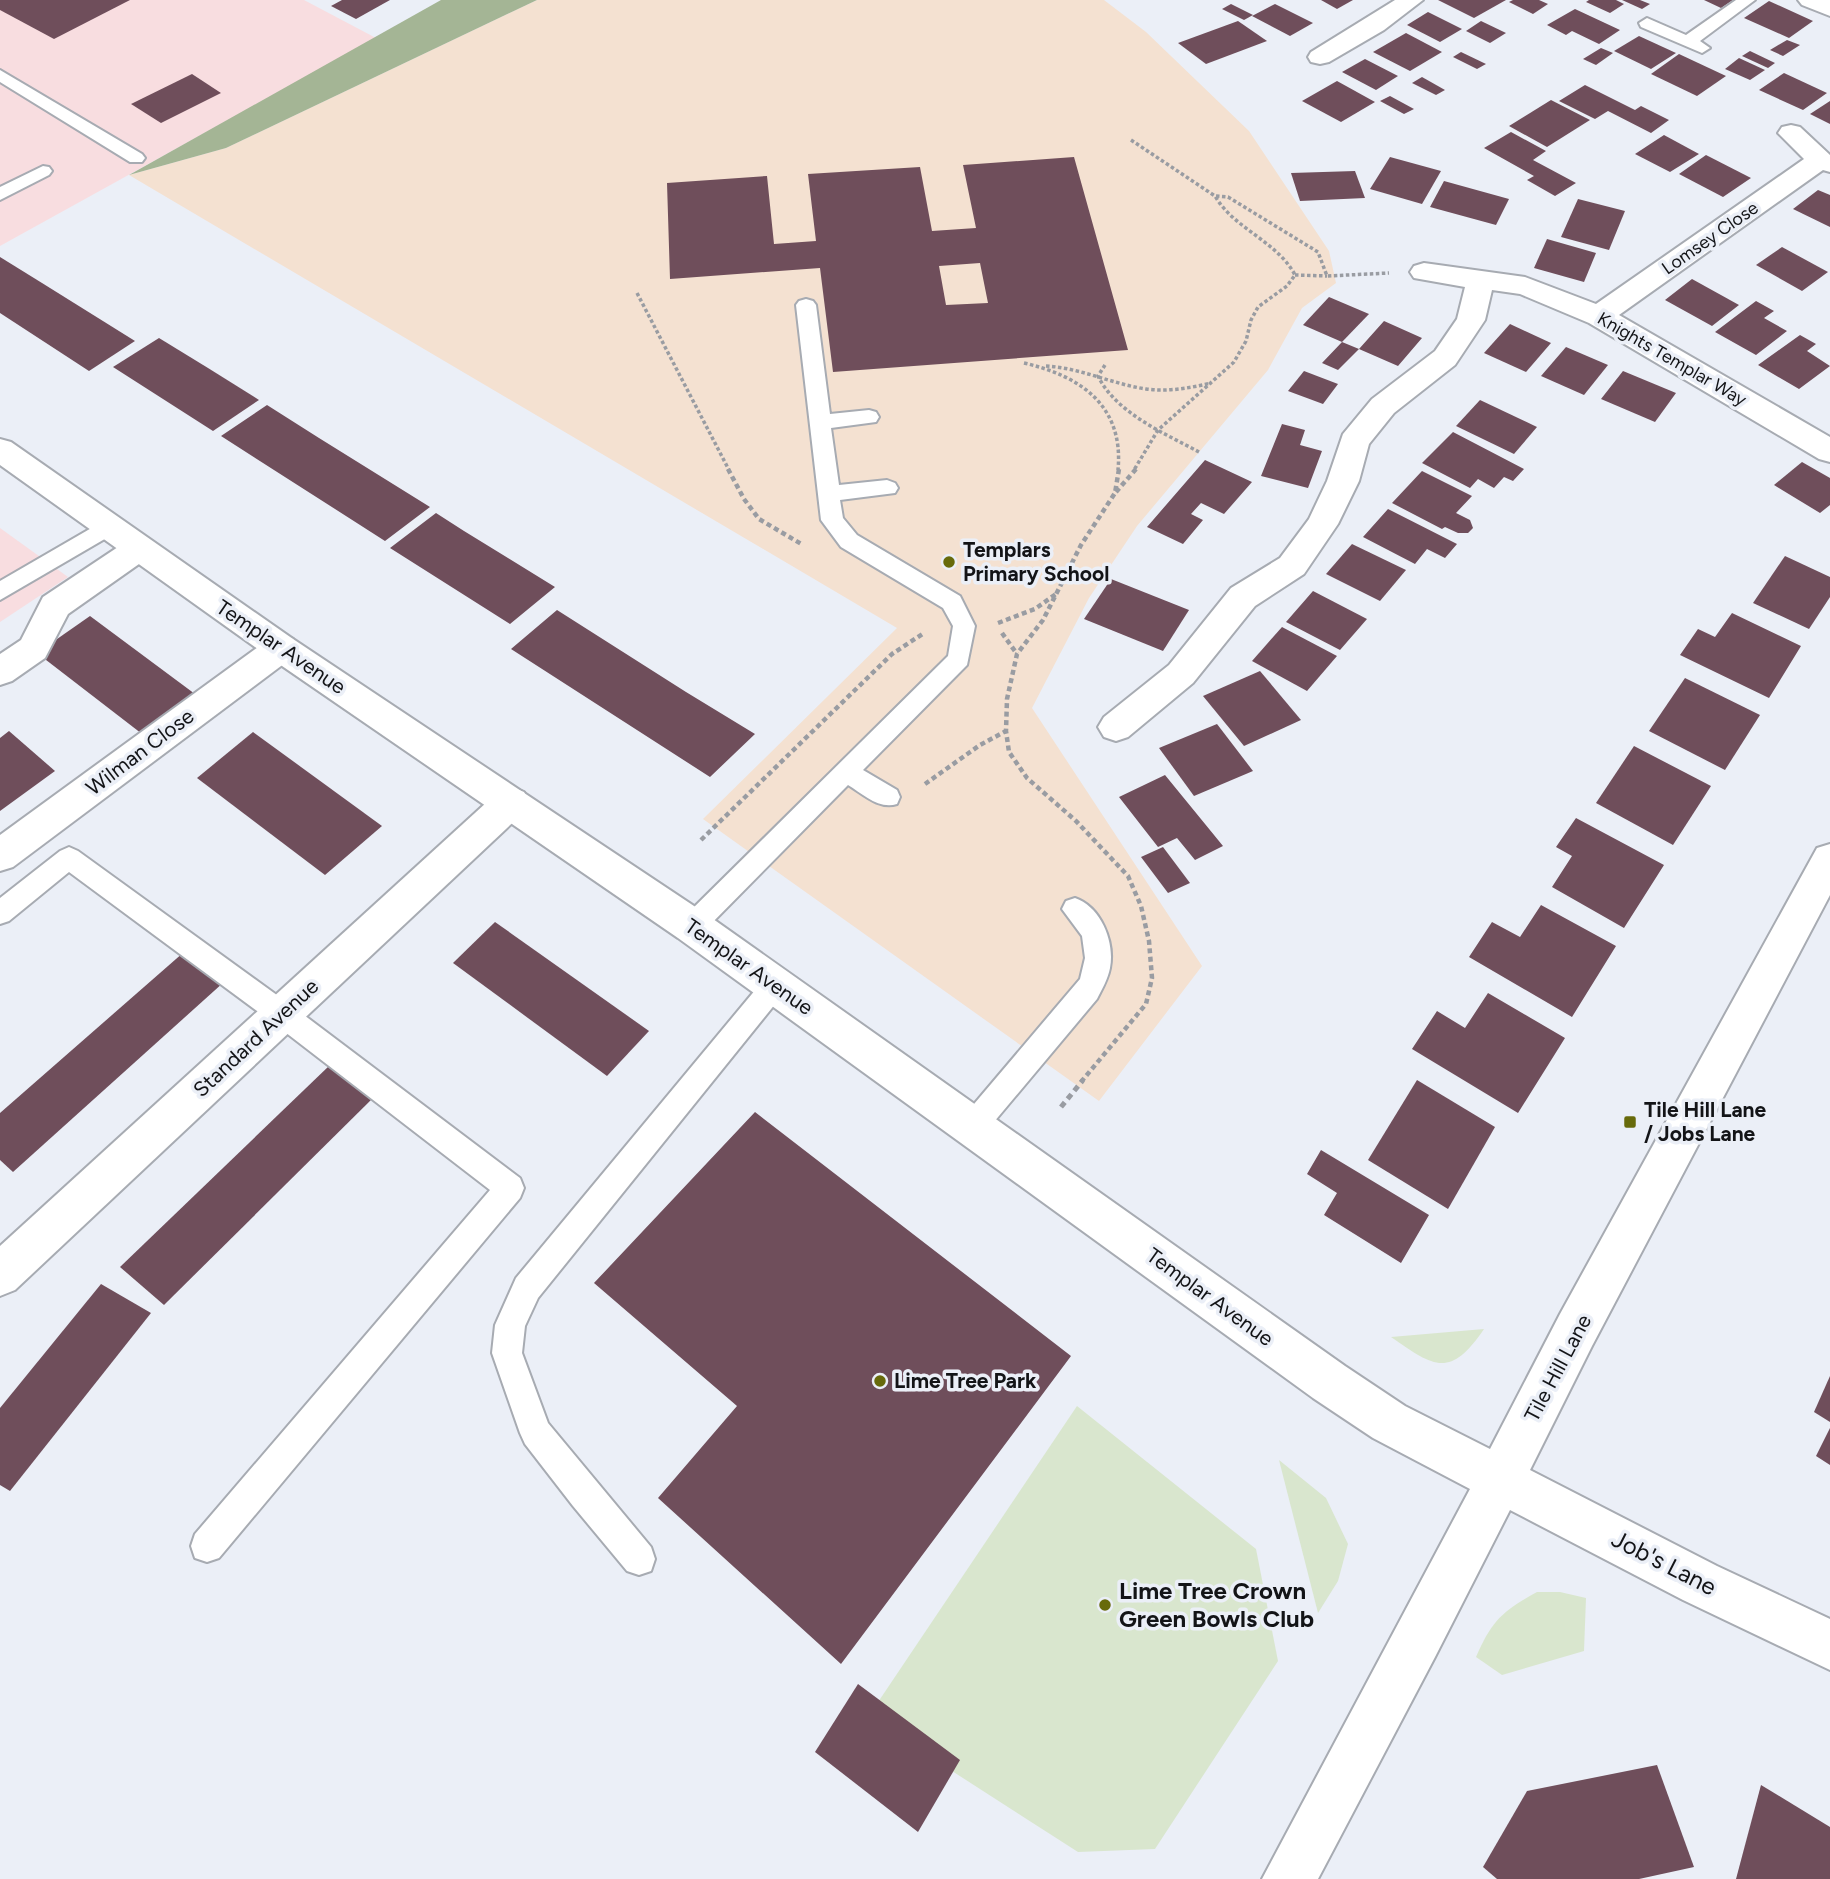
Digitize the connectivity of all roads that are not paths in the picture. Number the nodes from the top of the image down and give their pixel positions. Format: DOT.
graph roads {
  1 [pos="1411,0"];
  2 [pos="1747,0"];
  3 [pos="1810,0"];
  4 [pos="1830,9"];
  5 [pos="1647,23"];
  6 [pos="1320,57"];
  7 [pos="0,75"];
  8 [pos="1791,134"];
  9 [pos="136,158"];
  10 [pos="1825,162"];
  11 [pos="43,171"];
  12 [pos="0,194"];
  13 [pos="1424,272"];
  14 [pos="1481,278"];
  15 [pos="806,305"];
  16 [pos="1600,316"];
  17 [pos="869,417"];
  18 [pos="819,422"];
  19 [pos="0,450"];
  20 [pos="1830,452"];
  21 [pos="887,488"];
  22 [pos="829,494"];
  23 [pos="122,538"];
  24 [pos="0,592"];
  25 [pos="281,648"];
  26 [pos="0,672"];
  27 [pos="1116,727"];
  28 [pos="846,772"];
  29 [pos="888,797"];
  30 [pos="511,802"];
  31 [pos="0,856"];
  32 [pos="1830,859"];
  33 [pos="1074,909"];
  34 [pos="0,913"];
  35 [pos="692,926"];
  36 [pos="775,985"];
  37 [pos="282,1014"];
  38 [pos="973,1126"];
  39 [pos="0,1275"];
  40 [pos="1501,1478"];
  41 [pos="206,1546"];
  42 [pos="639,1559"];
  43 [pos="1830,1644"];
  44 [pos="1289,1879"];
  1 -- 6 [label="street"];
  2 -- 5 [label="lane"];
  3 -- 4 [label="street"];
  7 -- 9 [label="lane"];
  8 -- 10 [label="street, Lomsey Close"];
  10 -- 16 [label="street, Lomsey Close"];
  11 -- 12 [label="lane"];
  13 -- 14 [label="street, Knights Templar Way"];
  14 -- 16 [label="street, Knights Templar Way"];
  14 -- 27 [label="street"];
  15 -- 18 [label="lane"];
  16 -- 20 [label="street, Knights Templar Way"];
  17 -- 18 [label="lane"];
  18 -- 22 [label="lane"];
  19 -- 23 [label="street, Templar Avenue"];
  21 -- 22 [label="lane"];
  22 -- 28 [label="lane"];
  23 -- 24 [label="lane"];
  23 -- 25 [label="street, Templar Avenue"];
  23 -- 26 [label="street"];
  25 -- 30 [label="street, Templar Avenue"];
  25 -- 31 [label="street, Wilman Close"];
  28 -- 29 [label="lane"];
  28 -- 35 [label="lane"];
  30 -- 35 [label="street, Templar Avenue"];
  30 -- 37 [label="street, Standard Avenue"];
  32 -- 40 [label="street, Tile Hill Lane"];
  33 -- 38 [label="lane"];
  34 -- 37 [label="lane"];
  35 -- 36 [label="street, Templar Avenue"];
  36 -- 38 [label="street, Templar Avenue"];
  36 -- 42 [label="lane"];
  37 -- 39 [label="street, Standard Avenue"];
  37 -- 41 [label="lane"];
  38 -- 40 [label="street, Templar Avenue"];
  40 -- 43 [label="street, Job's Lane"];
  40 -- 44 [label="street, Tile Hill Lane"];
}
